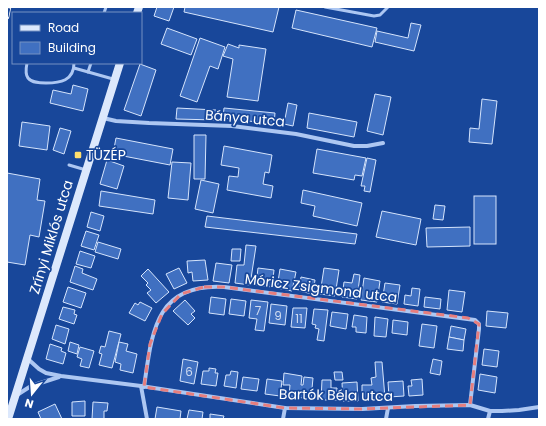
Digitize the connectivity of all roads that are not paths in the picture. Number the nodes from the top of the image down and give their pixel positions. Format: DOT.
graph roads {
  1 [pos="326,7"];
  2 [pos="388,7"];
  3 [pos="27,64"];
  4 [pos="74,64"];
  5 [pos="91,64"];
  6 [pos="120,64"];
  7 [pos="74,68"];
  8 [pos="88,72"];
  9 [pos="115,80"];
  10 [pos="103,118"];
  11 [pos="383,143"];
  12 [pos="69,165"];
  13 [pos="86,170"];
  14 [pos="27,358"];
  15 [pos="61,376"];
  16 [pos="143,386"];
  17 [pos="15,397"];
  18 [pos="470,405"];
  19 [pos="539,407"];
  20 [pos="285,408"];
  21 [pos="388,408"];
  22 [pos="490,411"];
  23 [pos="8,419"];
  24 [pos="147,419"];
  25 [pos="283,419"];
  26 [pos="386,419"];
  27 [pos="488,419"];
  1 -- 2 [label="lane"];
  3 -- 7 [label="lane"];
  4 -- 7 [label="lane"];
  5 -- 8 [label="lane"];
  6 -- 9 [label="main road, Zrínyi Miklós utca"];
  7 -- 8 [label="lane"];
  8 -- 9 [label="lane"];
  9 -- 10 [label="main road, Zrínyi Miklós utca"];
  10 -- 11 [label="street, Bánya utca"];
  10 -- 13 [label="main road, Zrínyi Miklós utca"];
  12 -- 13 [label="lane"];
  13 -- 14 [label="main road, Zrínyi Miklós utca"];
  14 -- 15 [label="street, Bartók Béla utca"];
  14 -- 17 [label="main road, Zrínyi Miklós utca"];
  15 -- 16 [label="street, Bartók Béla utca"];
  15 -- 17 [label="street"];
  16 -- 18 [label="street, Móricz Zsigmond utca"];
  16 -- 20 [label="street, Bartók Béla utca"];
  16 -- 24 [label="street"];
  17 -- 23 [label="main road, Zrínyi Miklós utca"];
  18 -- 21 [label="street, Bartók Béla utca"];
  18 -- 22 [label="street, Bartók Béla utca"];
  19 -- 22 [label="street, Bartók Béla utca"];
  20 -- 21 [label="street, Bartók Béla utca"];
  20 -- 25 [label="street"];
  21 -- 26 [label="street"];
  22 -- 27 [label="street"];
}
